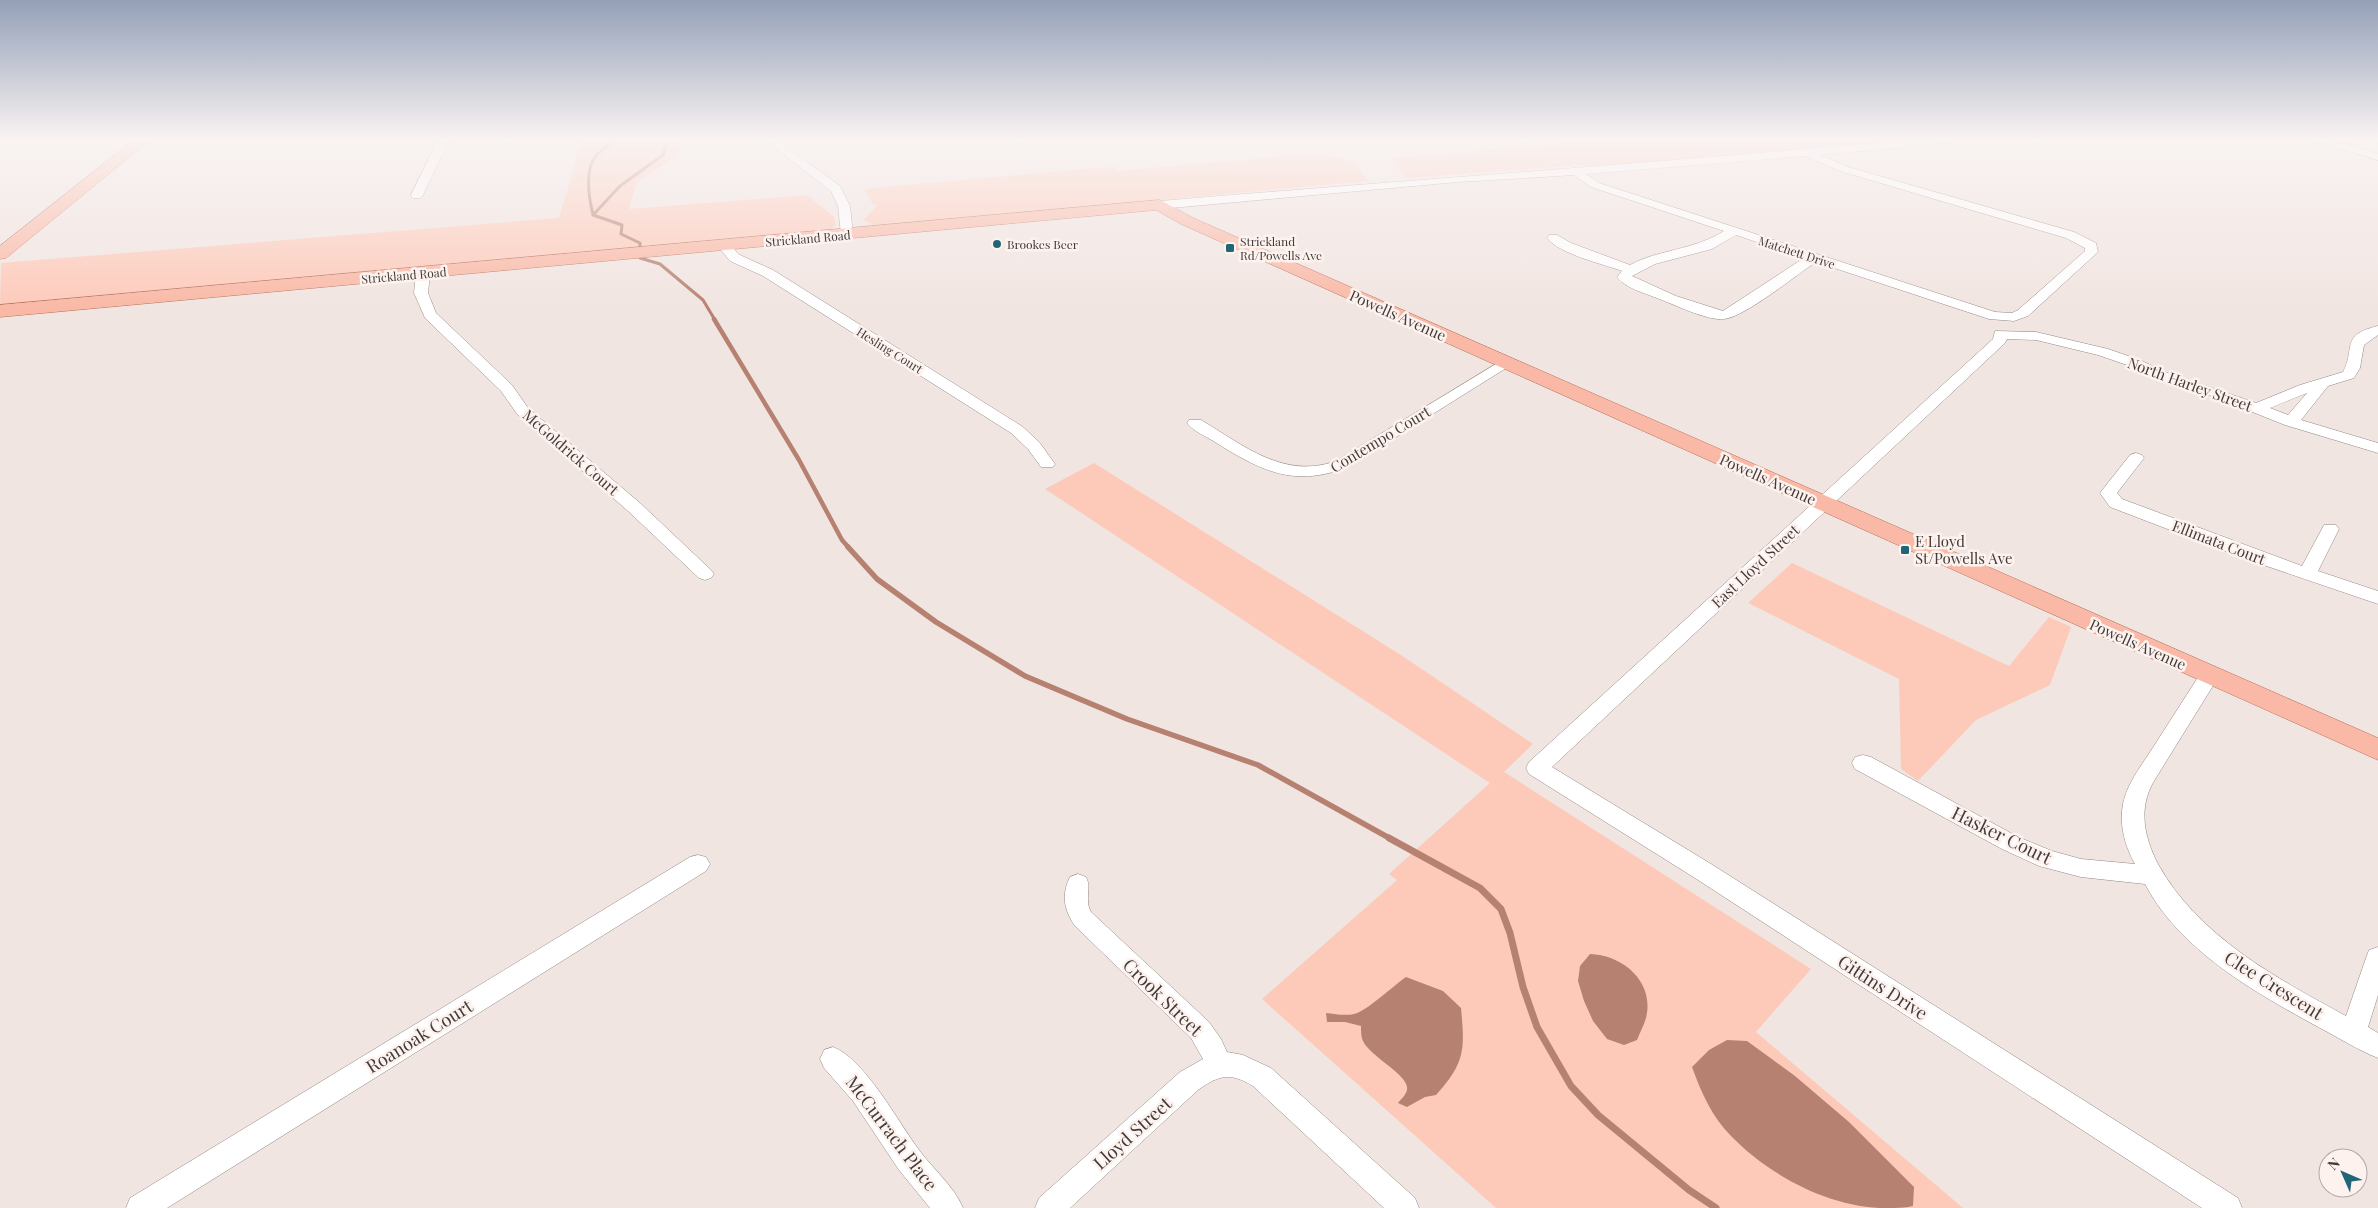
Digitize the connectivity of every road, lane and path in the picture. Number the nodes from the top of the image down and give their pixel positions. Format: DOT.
graph roads {
  1 [pos="72,196"];
  2 [pos="839,196"];
  3 [pos="1256,196"];
  4 [pos="1629,196"];
  5 [pos="1937,196"];
  6 [pos="1160,205"];
  7 [pos="1734,231"];
  8 [pos="847,234"];
  9 [pos="1554,238"];
  10 [pos="728,245"];
  11 [pos="0,254"];
  12 [pos="2090,255"];
  13 [pos="1814,257"];
  14 [pos="1631,270"];
  15 [pos="423,273"];
  16 [pos="0,311"];
  17 [pos="1992,330"];
  18 [pos="2378,330"];
  19 [pos="1506,362"];
  20 [pos="2321,385"];
  21 [pos="2257,408"];
  22 [pos="2291,422"];
  23 [pos="1195,423"];
  24 [pos="2378,448"];
  25 [pos="2136,458"];
  26 [pos="1046,464"];
  27 [pos="1823,503"];
  28 [pos="2330,529"];
  29 [pos="705,574"];
  30 [pos="2306,574"];
  31 [pos="2378,598"];
  32 [pos="2209,676"];
  33 [pos="2378,750"];
  34 [pos="1864,763"];
  35 [pos="1537,768"];
  36 [pos="698,864"];
  37 [pos="2151,874"];
  38 [pos="1078,884"];
  39 [pos="2378,958"];
  40 [pos="2354,1032"];
  41 [pos="2378,1046"];
  42 [pos="833,1059"];
  43 [pos="1219,1065"];
  44 [pos="140,1208"];
  45 [pos="949,1208"];
  46 [pos="1049,1208"];
  47 [pos="1405,1208"];
  48 [pos="2228,1208"];
  1 -- 11 [label="main road"];
  2 -- 8 [label="street"];
  3 -- 6 [label="street, Strickland Road"];
  4 -- 7 [label="street, Matchett Drive"];
  5 -- 12 [label="street"];
  6 -- 8 [label="main road, Strickland Road"];
  6 -- 19 [label="main road, Powells Avenue"];
  7 -- 13 [label="street, Matchett Drive"];
  7 -- 14 [label="street"];
  8 -- 10 [label="main road, Strickland Road"];
  9 -- 14 [label="street"];
  10 -- 15 [label="main road, Strickland Road"];
  10 -- 26 [label="street, Hesling Court"];
  12 -- 13 [label="street, Matchett Drive"];
  13 -- 14 [label="street"];
  15 -- 16 [label="main road, Strickland Road"];
  15 -- 29 [label="street, McGoldrick Court"];
  17 -- 21 [label="street, North Harley Street"];
  17 -- 27 [label="street, East Lloyd Street"];
  18 -- 20 [label="street"];
  19 -- 23 [label="street, Contempo Court"];
  19 -- 27 [label="main road, Powells Avenue"];
  20 -- 21 [label="street"];
  20 -- 22 [label="street"];
  21 -- 22 [label="street, North Harley Street"];
  22 -- 24 [label="street, North Harley Street"];
  25 -- 30 [label="street, Ellimata Court"];
  27 -- 32 [label="main road, Powells Avenue"];
  27 -- 35 [label="street, East Lloyd Street"];
  28 -- 30 [label="street"];
  30 -- 31 [label="street, Ellimata Court"];
  32 -- 33 [label="main road, Powells Avenue"];
  32 -- 37 [label="street, Clee Crescent"];
  34 -- 37 [label="street, Hasker Court"];
  35 -- 48 [label="street, Gittins Drive"];
  36 -- 44 [label="street, Roanoak Court"];
  37 -- 40 [label="street, Clee Crescent"];
  38 -- 43 [label="street, Crook Street"];
  39 -- 40 [label="street"];
  40 -- 41 [label="street, Clee Crescent"];
  42 -- 45 [label="street, McCurrach Place"];
  43 -- 46 [label="street, Lloyd Street"];
  43 -- 47 [label="street"];
}
